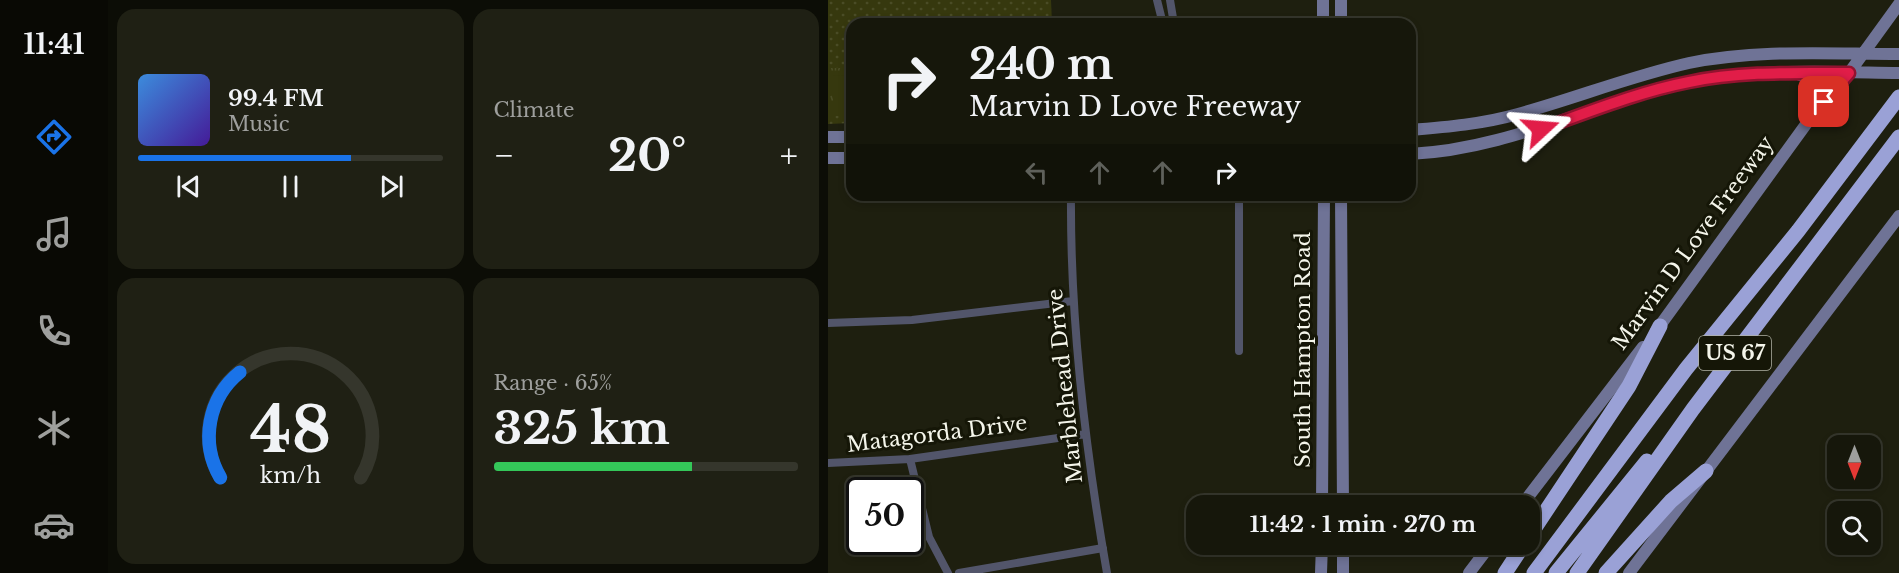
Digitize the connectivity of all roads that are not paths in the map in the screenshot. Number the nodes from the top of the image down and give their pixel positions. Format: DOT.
graph roads {
  1 [pos="1157,0"];
  2 [pos="1170,0"];
  3 [pos="1323,0"];
  4 [pos="1341,0"];
  5 [pos="1899,4"];
  6 [pos="1162,18"];
  7 [pos="1172,18"];
  8 [pos="1323,18"];
  9 [pos="1341,18"];
  10 [pos="1863,54"];
  11 [pos="1894,54"];
  12 [pos="1725,57"];
  13 [pos="1849,73"];
  14 [pos="1899,73"];
  15 [pos="1790,74"];
  16 [pos="1728,77"];
  17 [pos="1899,97"];
  18 [pos="1535,109"];
  19 [pos="1812,116"];
  20 [pos="1416,129"];
  21 [pos="1541,129"];
  22 [pos="828,137"];
  23 [pos="846,137"];
  24 [pos="1899,137"];
  25 [pos="1416,153"];
  26 [pos="828,158"];
  27 [pos="846,158"];
  28 [pos="1071,201"];
  29 [pos="1239,201"];
  30 [pos="1324,201"];
  31 [pos="1341,201"];
  32 [pos="1899,216"];
  33 [pos="1073,301"];
  34 [pos="828,323"];
  35 [pos="1660,326"];
  36 [pos="1239,351"];
  37 [pos="1686,369"];
  38 [pos="1693,409"];
  39 [pos="1322,420"];
  40 [pos="1342,420"];
  41 [pos="1086,434"];
  42 [pos="910,459"];
  43 [pos="828,463"];
  44 [pos="1706,471"];
  45 [pos="1322,474"];
  46 [pos="1342,474"];
  47 [pos="1322,495"];
  48 [pos="1343,495"];
  49 [pos="1529,495"];
  50 [pos="1540,520"];
  51 [pos="1103,548"];
  52 [pos="1322,555"];
  53 [pos="1343,555"];
  54 [pos="1483,555"];
  55 [pos="1517,555"];
  56 [pos="948,573"];
  57 [pos="959,573"];
  58 [pos="1107,573"];
  59 [pos="1321,573"];
  60 [pos="1343,573"];
  61 [pos="1469,573"];
  62 [pos="1506,573"];
  63 [pos="1534,573"];
  64 [pos="1546,573"];
  65 [pos="1556,573"];
  66 [pos="1576,573"];
  67 [pos="1606,573"];
  68 [pos="1629,573"];
  1 -- 6 [label="street"];
  2 -- 7 [label="street"];
  3 -- 8 [label="main road"];
  4 -- 9 [label="main road"];
  5 -- 10 [label="main road, Marvin D Love Freeway"];
  10 -- 11 [label="main road"];
  10 -- 12 [label="main road"];
  10 -- 13 [label="main road, Marvin D Love Freeway"];
  12 -- 16 [label="main road"];
  12 -- 18 [label="main road"];
  13 -- 14 [label="main road"];
  13 -- 15 [label="main road"];
  13 -- 19 [label="main road, Marvin D Love Freeway"];
  15 -- 16 [label="main road"];
  15 -- 19 [label="main road"];
  16 -- 21 [label="main road"];
  17 -- 37 [label="highway, US 67"];
  18 -- 20 [label="main road"];
  18 -- 21 [label="main road"];
  19 -- 35 [label="main road, Marvin D Love Freeway"];
  21 -- 25 [label="main road"];
  22 -- 23 [label="main road"];
  24 -- 38 [label="highway, US 67"];
  26 -- 27 [label="main road"];
  28 -- 33 [label="street, Marblehead Drive"];
  29 -- 36 [label="street"];
  30 -- 39 [label="main road, South Hampton Road"];
  31 -- 40 [label="main road, South Hampton Road"];
  32 -- 44 [label="main road"];
  33 -- 34 [label="street"];
  33 -- 41 [label="street, Marblehead Drive"];
  35 -- 49 [label="main road, Marvin D Love Freeway"];
  35 -- 50 [label="highway"];
  37 -- 63 [label="highway, US 67"];
  37 -- 64 [label="highway"];
  38 -- 65 [label="highway"];
  38 -- 66 [label="highway, US 67"];
  39 -- 40 [label="main road"];
  39 -- 45 [label="main road, South Hampton Road"];
  40 -- 46 [label="main road, South Hampton Road"];
  41 -- 42 [label="street, Matagorda Drive"];
  41 -- 51 [label="street, Marblehead Drive"];
  42 -- 43 [label="street, Matagorda Drive"];
  42 -- 56 [label="street"];
  44 -- 67 [label="highway"];
  44 -- 68 [label="main road"];
  45 -- 46 [label="main road"];
  45 -- 47 [label="main road, South Hampton Road"];
  46 -- 48 [label="main road, South Hampton Road"];
  51 -- 57 [label="street"];
  51 -- 58 [label="street, Marblehead Drive"];
  52 -- 59 [label="main road"];
  53 -- 60 [label="main road"];
  54 -- 61 [label="main road"];
  55 -- 62 [label="highway"];
}
